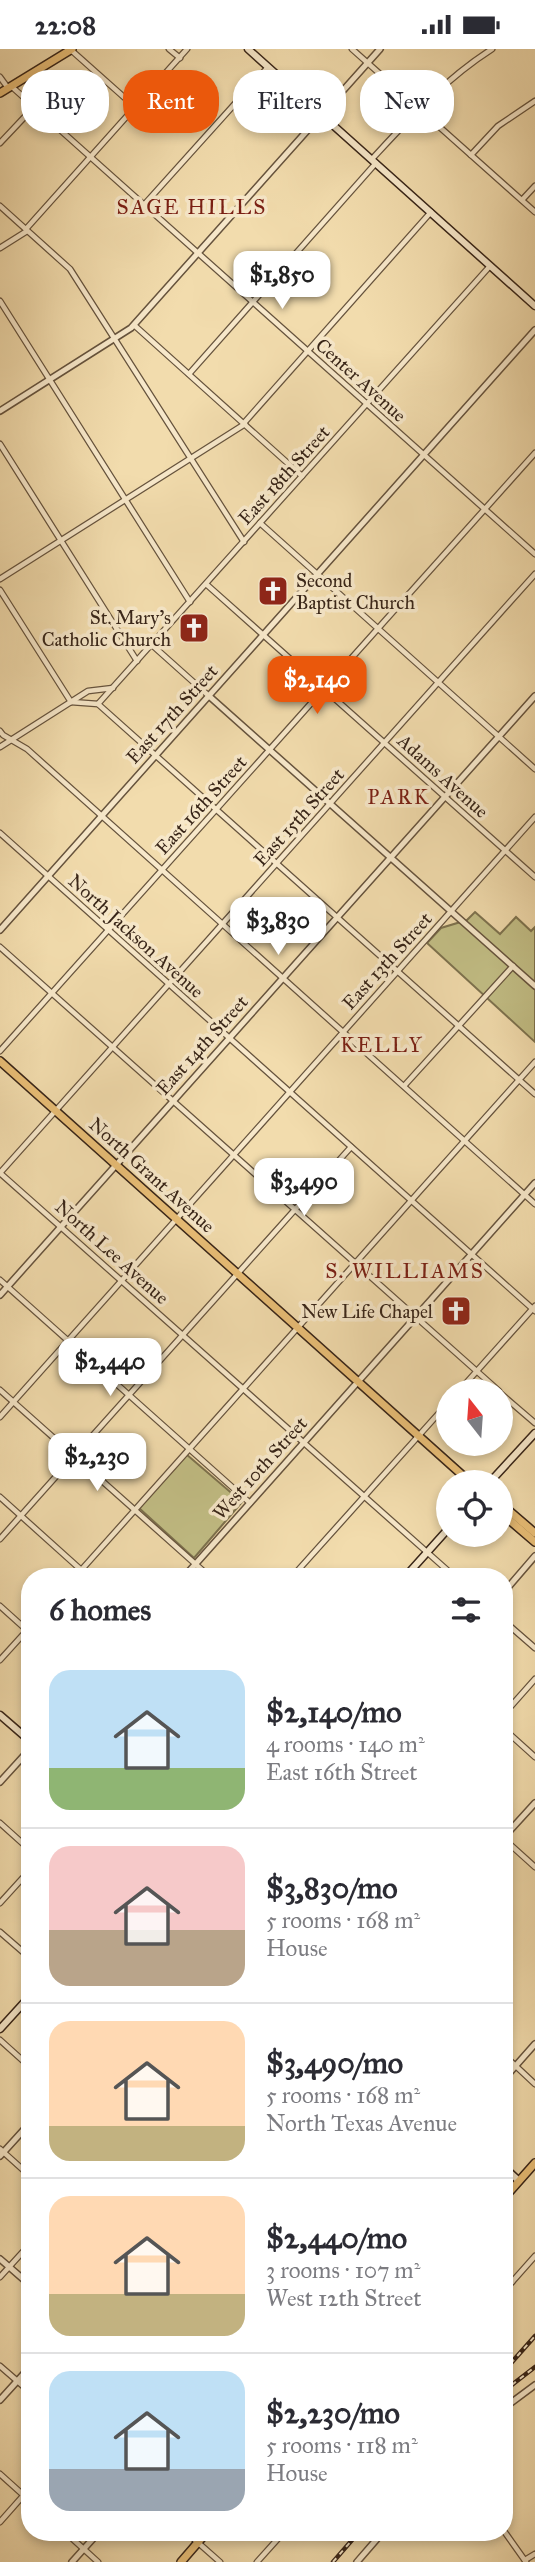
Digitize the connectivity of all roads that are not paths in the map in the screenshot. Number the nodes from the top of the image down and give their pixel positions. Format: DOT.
graph roads {
  1 [pos="169,49"];
  2 [pos="187,49"];
  3 [pos="248,49"];
  4 [pos="352,49"];
  5 [pos="380,49"];
  6 [pos="492,49"];
  7 [pos="66,51"];
  8 [pos="180,58"];
  9 [pos="367,62"];
  10 [pos="268,67"];
  11 [pos="169,70"];
  12 [pos="271,70"];
  13 [pos="376,70"];
  14 [pos="454,76"];
  15 [pos="0,77"];
  16 [pos="346,86"];
  17 [pos="9,87"];
  18 [pos="0,93"];
  19 [pos="21,97"];
  20 [pos="123,97"];
  21 [pos="535,101"];
  22 [pos="21,121"];
  23 [pos="123,121"];
  24 [pos="64,133"];
  25 [pos="304,133"];
  26 [pos="342,133"];
  27 [pos="398,133"];
  28 [pos="447,133"];
  29 [pos="0,143"];
  30 [pos="471,155"];
  31 [pos="91,157"];
  32 [pos="374,161"];
  33 [pos="535,185"];
  34 [pos="522,200"];
  35 [pos="143,206"];
  36 [pos="0,207"];
  37 [pos="431,212"];
  38 [pos="535,212"];
  39 [pos="27,230"];
  40 [pos="0,248"];
  41 [pos="198,253"];
  42 [pos="491,265"];
  43 [pos="0,301"];
  44 [pos="253,302"];
  45 [pos="535,306"];
  46 [pos="134,324"];
  47 [pos="535,330"];
  48 [pos="114,339"];
  49 [pos="308,351"];
  50 [pos="189,374"];
  51 [pos="49,380"];
  52 [pos="367,404"];
  53 [pos="0,411"];
  54 [pos="244,424"];
  55 [pos="0,445"];
  56 [pos="535,453"];
  57 [pos="423,455"];
  58 [pos="190,459"];
  59 [pos="302,477"];
  60 [pos="125,500"];
  61 [pos="485,509"];
  62 [pos="260,523"];
  63 [pos="61,541"];
  64 [pos="244,542"];
  65 [pos="535,554"];
  66 [pos="535,574"];
  67 [pos="317,575"];
  68 [pos="0,579"];
  69 [pos="206,584"];
  70 [pos="0,590"];
  71 [pos="190,602"];
  72 [pos="378,629"];
  73 [pos="264,635"];
  74 [pos="152,645"];
  75 [pos="137,661"];
  76 [pos="438,683"];
  77 [pos="113,688"];
  78 [pos="324,689"];
  79 [pos="535,696"];
  80 [pos="209,697"];
  81 [pos="71,702"];
  82 [pos="99,705"];
  83 [pos="0,731"];
  84 [pos="499,737"];
  85 [pos="10,740"];
  86 [pos="384,743"];
  87 [pos="0,747"];
  88 [pos="269,750"];
  89 [pos="156,756"];
  90 [pos="535,769"];
  91 [pos="445,797"];
  92 [pos="330,804"];
  93 [pos="216,810"];
  94 [pos="102,816"];
  95 [pos="535,817"];
  96 [pos="0,833"];
  97 [pos="505,850"];
  98 [pos="391,858"];
  99 [pos="276,863"];
  100 [pos="161,871"];
  101 [pos="48,876"];
  102 [pos="535,877"];
  103 [pos="451,911"];
  104 [pos="337,918"];
  105 [pos="222,924"];
  106 [pos="0,930"];
  107 [pos="108,930"];
  108 [pos="0,947"];
  109 [pos="513,966"];
  110 [pos="397,971"];
  111 [pos="283,978"];
  112 [pos="169,984"];
  113 [pos="535,986"];
  114 [pos="52,993"];
  115 [pos="458,1026"];
  116 [pos="343,1032"];
  117 [pos="230,1038"];
  118 [pos="112,1047"];
  119 [pos="0,1051"];
  120 [pos="0,1061"];
  121 [pos="535,1062"];
  122 [pos="519,1080"];
  123 [pos="404,1086"];
  124 [pos="289,1092"];
  125 [pos="535,1094"];
  126 [pos="173,1101"];
  127 [pos="56,1110"];
  128 [pos="464,1141"];
  129 [pos="351,1147"];
  130 [pos="233,1155"];
  131 [pos="117,1165"];
  132 [pos="0,1173"];
  133 [pos="535,1183"];
  134 [pos="525,1195"];
  135 [pos="410,1201"];
  136 [pos="535,1204"];
  137 [pos="295,1209"];
  138 [pos="177,1219"];
  139 [pos="62,1227"];
  140 [pos="471,1255"];
  141 [pos="355,1263"];
  142 [pos="238,1273"];
  143 [pos="0,1280"];
  144 [pos="122,1280"];
  145 [pos="8,1287"];
  146 [pos="0,1296"];
  147 [pos="534,1309"];
  148 [pos="416,1317"];
  149 [pos="299,1327"];
  150 [pos="183,1334"];
  151 [pos="68,1341"];
  152 [pos="477,1371"];
  153 [pos="470,1379"];
  154 [pos="486,1379"];
  155 [pos="359,1380"];
  156 [pos="243,1388"];
  157 [pos="0,1389"];
  158 [pos="129,1395"];
  159 [pos="14,1402"];
  160 [pos="513,1404"];
  161 [pos="0,1417"];
  162 [pos="436,1417"];
  163 [pos="535,1423"];
  164 [pos="535,1433"];
  165 [pos="420,1435"];
  166 [pos="304,1443"];
  167 [pos="189,1449"];
  168 [pos="75,1456"];
  169 [pos="457,1470"];
  170 [pos="501,1470"];
  171 [pos="365,1496"];
  172 [pos="0,1497"];
  173 [pos="250,1503"];
  174 [pos="135,1510"];
  175 [pos="513,1515"];
  176 [pos="21,1516"];
  177 [pos="513,1523"];
  178 [pos="535,1534"];
  179 [pos="0,1539"];
  180 [pos="436,1542"];
  181 [pos="535,1542"];
  182 [pos="427,1552"];
  183 [pos="535,1556"];
  184 [pos="196,1564"];
  185 [pos="80,1568"];
  186 [pos="84,1568"];
  187 [pos="192,1568"];
  188 [pos="200,1568"];
  189 [pos="300,1568"];
  190 [pos="413,1568"];
  191 [pos="445,1568"];
  192 [pos="513,1582"];
  193 [pos="0,1606"];
  194 [pos="21,1623"];
  195 [pos="513,1629"];
  196 [pos="21,1638"];
  197 [pos="535,1648"];
  198 [pos="0,1660"];
  199 [pos="535,1679"];
  200 [pos="513,1704"];
  201 [pos="0,1715"];
  202 [pos="21,1733"];
  203 [pos="513,1737"];
  204 [pos="535,1757"];
  205 [pos="21,1759"];
  206 [pos="0,1782"];
  207 [pos="535,1803"];
  208 [pos="0,1823"];
  209 [pos="513,1828"];
  210 [pos="21,1842"];
  211 [pos="513,1846"];
  212 [pos="535,1867"];
  213 [pos="21,1880"];
  214 [pos="0,1903"];
  215 [pos="0,1932"];
  216 [pos="21,1950"];
  217 [pos="21,2006"];
  218 [pos="0,2029"];
  219 [pos="0,2040"];
  220 [pos="535,2044"];
  221 [pos="21,2059"];
  222 [pos="515,2066"];
  223 [pos="513,2068"];
  224 [pos="535,2084"];
  225 [pos="21,2132"];
  226 [pos="1,2153"];
  227 [pos="535,2163"];
  228 [pos="21,2169"];
  229 [pos="513,2175"];
  230 [pos="519,2181"];
  231 [pos="513,2188"];
  232 [pos="21,2254"];
  233 [pos="535,2256"];
  234 [pos="0,2259"];
  235 [pos="9,2267"];
  236 [pos="0,2277"];
  237 [pos="21,2277"];
  238 [pos="513,2281"];
  239 [pos="0,2366"];
  240 [pos="21,2377"];
  241 [pos="17,2381"];
  242 [pos="21,2384"];
  243 [pos="535,2385"];
  244 [pos="0,2400"];
  245 [pos="513,2401"];
  246 [pos="0,2475"];
  247 [pos="21,2493"];
  248 [pos="21,2497"];
  249 [pos="0,2522"];
  250 [pos="75,2541"];
  251 [pos="91,2541"];
  252 [pos="276,2541"];
  253 [pos="375,2541"];
  254 [pos="511,2541"];
  255 [pos="198,2542"];
  256 [pos="84,2549"];
  257 [pos="535,2554"];
  258 [pos="526,2561"];
  259 [pos="72,2562"];
  260 [pos="98,2562"];
  261 [pos="181,2562"];
  262 [pos="220,2562"];
  263 [pos="257,2562"];
  264 [pos="357,2562"];
  1 -- 8 [label="street"];
  2 -- 8 [label="street"];
  3 -- 10 [label="main road"];
  4 -- 9 [label="street"];
  5 -- 9 [label="street"];
  6 -- 14 [label="street"];
  7 -- 17 [label="main road"];
  7 -- 20 [label="street"];
  8 -- 11 [label="street"];
  9 -- 13 [label="street"];
  9 -- 16 [label="street"];
  10 -- 12 [label="main road"];
  10 -- 35 [label="street"];
  15 -- 17 [label="street, Center Avenue"];
  17 -- 18 [label="main road"];
  17 -- 19 [label="street, Center Avenue"];
  21 -- 30 [label="street"];
  22 -- 29 [label="street"];
  23 -- 31 [label="street"];
  24 -- 31 [label="street, Center Avenue"];
  25 -- 41 [label="street"];
  26 -- 32 [label="main road"];
  27 -- 32 [label="street"];
  28 -- 30 [label="street"];
  30 -- 34 [label="street"];
  31 -- 35 [label="street, Center Avenue"];
  31 -- 39 [label="street"];
  32 -- 37 [label="main road"];
  32 -- 44 [label="street"];
  33 -- 34 [label="street"];
  34 -- 38 [label="street"];
  35 -- 41 [label="street, Center Avenue"];
  36 -- 39 [label="street"];
  37 -- 42 [label="main road"];
  37 -- 49 [label="street"];
  39 -- 40 [label="street"];
  39 -- 48 [label="street"];
  41 -- 44 [label="street, Center Avenue"];
  41 -- 46 [label="street"];
  42 -- 45 [label="main road"];
  42 -- 52 [label="street, East 18th Street"];
  43 -- 51 [label="street"];
  44 -- 49 [label="street, Center Avenue"];
  44 -- 50 [label="street"];
  46 -- 48 [label="street"];
  46 -- 50 [label="street"];
  47 -- 57 [label="street, East 17th Street"];
  48 -- 51 [label="street"];
  48 -- 58 [label="street"];
  49 -- 52 [label="street, Center Avenue"];
  49 -- 54 [label="street"];
  50 -- 54 [label="street"];
  51 -- 53 [label="street"];
  51 -- 60 [label="street"];
  52 -- 57 [label="street, Center Avenue"];
  52 -- 59 [label="street, East 18th Street"];
  54 -- 58 [label="street"];
  54 -- 59 [label="street"];
  55 -- 63 [label="street"];
  56 -- 61 [label="street, East 16th Street"];
  57 -- 61 [label="street, Center Avenue"];
  57 -- 67 [label="street, East 17th Street"];
  58 -- 60 [label="street"];
  58 -- 64 [label="street"];
  59 -- 62 [label="street, East 18th Street"];
  60 -- 63 [label="street"];
  60 -- 71 [label="street"];
  61 -- 65 [label="street, Center Avenue"];
  61 -- 72 [label="street, East 16th Street"];
  62 -- 64 [label="street, East 18th Street"];
  62 -- 67 [label="street"];
  63 -- 68 [label="street"];
  63 -- 75 [label="street"];
  64 -- 69 [label="street, East 18th Street"];
  66 -- 76 [label="street, East 15th Street"];
  67 -- 72 [label="street"];
  67 -- 73 [label="street, East 17th Street"];
  69 -- 71 [label="street, East 18th Street"];
  69 -- 73 [label="street, Adams Avenue"];
  70 -- 81 [label="street"];
  71 -- 74 [label="street, East 18th Street"];
  72 -- 76 [label="street"];
  72 -- 78 [label="street, East 16th Street"];
  73 -- 78 [label="street, Adams Avenue"];
  73 -- 80 [label="street, East 17th Street"];
  74 -- 75 [label="street, East 18th Street"];
  74 -- 80 [label="street"];
  75 -- 77 [label="street, East 18th Street"];
  76 -- 84 [label="street"];
  76 -- 86 [label="street, East 15th Street"];
  77 -- 81 [label="street"];
  77 -- 82 [label="street, East 18th Street"];
  78 -- 86 [label="street, Adams Avenue"];
  78 -- 88 [label="street, East 16th Street"];
  79 -- 84 [label="street, East 14th Street"];
  80 -- 88 [label="street"];
  80 -- 89 [label="street, East 17th Street"];
  81 -- 82 [label="street"];
  81 -- 85 [label="street"];
  82 -- 89 [label="street"];
  83 -- 85 [label="street"];
  84 -- 90 [label="street"];
  84 -- 91 [label="street, East 14th Street"];
  85 -- 87 [label="street"];
  85 -- 94 [label="street"];
  86 -- 91 [label="street, Adams Avenue"];
  86 -- 92 [label="street, East 15th Street"];
  88 -- 92 [label="street"];
  88 -- 93 [label="street, East 16th Street"];
  89 -- 93 [label="street"];
  89 -- 94 [label="street, East 17th Street"];
  91 -- 97 [label="street, Adams Avenue"];
  91 -- 98 [label="street, East 14th Street"];
  92 -- 98 [label="street"];
  92 -- 99 [label="street, East 15th Street"];
  93 -- 99 [label="street"];
  93 -- 100 [label="street, East 16th Street"];
  94 -- 100 [label="street"];
  94 -- 101 [label="street, East 17th Street"];
  95 -- 97 [label="street, East 13th Street"];
  96 -- 101 [label="street, North Jackson Avenue"];
  97 -- 102 [label="street, Adams Avenue"];
  97 -- 103 [label="street, East 13th Street"];
  98 -- 103 [label="street"];
  98 -- 104 [label="street, East 14th Street"];
  99 -- 104 [label="street"];
  99 -- 105 [label="street, East 15th Street"];
  100 -- 105 [label="street"];
  100 -- 107 [label="street, East 16th Street"];
  101 -- 106 [label="street, East 17th Street"];
  101 -- 107 [label="street, North Jackson Avenue"];
  103 -- 109 [label="street"];
  103 -- 110 [label="street, East 13th Street"];
  104 -- 110 [label="street"];
  104 -- 111 [label="street, East 14th Street"];
  105 -- 111 [label="street"];
  105 -- 112 [label="street, East 15th Street"];
  107 -- 112 [label="street, North Jackson Avenue"];
  107 -- 114 [label="street, East 16th Street"];
  108 -- 114 [label="street"];
  109 -- 113 [label="street"];
  109 -- 115 [label="street"];
  110 -- 115 [label="street"];
  110 -- 116 [label="street, East 13th Street"];
  111 -- 116 [label="street"];
  111 -- 117 [label="street, East 14th Street"];
  112 -- 117 [label="street, North Jackson Avenue"];
  112 -- 118 [label="street, East 15th Street"];
  114 -- 118 [label="street"];
  114 -- 119 [label="street, East 16th Street"];
  115 -- 122 [label="street"];
  115 -- 123 [label="street"];
  116 -- 123 [label="street"];
  116 -- 124 [label="street, East 13th Street"];
  117 -- 124 [label="street, North Jackson Avenue"];
  117 -- 126 [label="street, East 14th Street"];
  118 -- 126 [label="street"];
  118 -- 127 [label="street, East 15th Street"];
  120 -- 127 [label="main road, North Grant Avenue"];
  121 -- 122 [label="street"];
  122 -- 125 [label="street"];
  122 -- 128 [label="street"];
  123 -- 128 [label="street"];
  124 -- 129 [label="street, North Jackson Avenue"];
  124 -- 130 [label="street, East 13th Street"];
  126 -- 130 [label="street"];
  126 -- 131 [label="street, East 14th Street"];
  127 -- 131 [label="main road, North Grant Avenue"];
  127 -- 132 [label="street, East 15th Street"];
  128 -- 134 [label="street"];
  128 -- 135 [label="street"];
  129 -- 135 [label="street, North Jackson Avenue"];
  129 -- 137 [label="street"];
  130 -- 137 [label="street"];
  130 -- 138 [label="street, East 13th Street"];
  131 -- 138 [label="main road, North Grant Avenue"];
  131 -- 139 [label="street, East 14th Street"];
  132 -- 139 [label="street, North Lee Avenue"];
  133 -- 134 [label="street, West 10th Street"];
  134 -- 136 [label="street"];
  134 -- 140 [label="street, West 10th Street"];
  135 -- 140 [label="street, North Jackson Avenue"];
  135 -- 141 [label="street"];
  137 -- 141 [label="street"];
  137 -- 142 [label="street"];
  138 -- 142 [label="main road, North Grant Avenue"];
  138 -- 144 [label="street, East 13th Street"];
  139 -- 144 [label="street, North Lee Avenue"];
  139 -- 145 [label="street, East 14th Street"];
  140 -- 147 [label="street, North Jackson Avenue"];
  140 -- 148 [label="street, West 10th Street"];
  141 -- 148 [label="street"];
  141 -- 149 [label="street"];
  142 -- 149 [label="main road, North Grant Avenue"];
  142 -- 150 [label="street"];
  143 -- 145 [label="street"];
  144 -- 150 [label="street, North Lee Avenue"];
  144 -- 151 [label="street, East 13th Street"];
  145 -- 146 [label="street, East 14th Street"];
  145 -- 151 [label="street"];
  147 -- 152 [label="street"];
  148 -- 152 [label="street"];
  148 -- 155 [label="street, West 10th Street"];
  149 -- 155 [label="main road, North Grant Avenue"];
  149 -- 156 [label="street"];
  150 -- 156 [label="street, North Lee Avenue"];
  150 -- 158 [label="street"];
  151 -- 158 [label="street"];
  151 -- 159 [label="street, East 13th Street"];
  152 -- 153 [label="street"];
  152 -- 154 [label="street"];
  155 -- 165 [label="main road, North Grant Avenue"];
  155 -- 166 [label="street, West 10th Street"];
  156 -- 166 [label="street, North Lee Avenue"];
  156 -- 167 [label="street"];
  157 -- 159 [label="street"];
  158 -- 167 [label="street"];
  158 -- 168 [label="street"];
  159 -- 161 [label="street, East 13th Street"];
  159 -- 168 [label="street"];
  160 -- 163 [label="street"];
  162 -- 165 [label="street"];
  164 -- 170 [label="main road"];
  165 -- 169 [label="main road, North Grant Avenue"];
  165 -- 171 [label="street"];
  166 -- 171 [label="street, North Lee Avenue"];
  166 -- 173 [label="street, West 10th Street"];
  167 -- 173 [label="street"];
  167 -- 174 [label="street"];
  168 -- 174 [label="street"];
  168 -- 176 [label="street"];
  171 -- 182 [label="street, North Lee Avenue"];
  171 -- 189 [label="street"];
  172 -- 176 [label="street"];
  173 -- 184 [label="street, West 10th Street"];
  174 -- 184 [label="street"];
  174 -- 186 [label="street"];
  175 -- 178 [label="main road"];
  176 -- 179 [label="street"];
  176 -- 185 [label="street"];
  177 -- 181 [label="main road"];
  180 -- 182 [label="main road"];
  182 -- 190 [label="main road"];
  182 -- 191 [label="street, North Lee Avenue"];
  183 -- 192 [label="street"];
  184 -- 187 [label="street, West 10th Street"];
  184 -- 188 [label="street"];
  193 -- 194 [label="street"];
  195 -- 197 [label="street"];
  196 -- 198 [label="street"];
  199 -- 200 [label="street"];
  201 -- 202 [label="main road"];
  203 -- 204 [label="street"];
  205 -- 206 [label="street"];
  207 -- 209 [label="street"];
  208 -- 210 [label="street"];
  211 -- 212 [label="street"];
  213 -- 214 [label="street"];
  215 -- 216 [label="street"];
  217 -- 218 [label="main road"];
  219 -- 221 [label="street"];
  220 -- 222 [label="street"];
  222 -- 223 [label="street"];
  222 -- 224 [label="street"];
  225 -- 226 [label="street"];
  226 -- 228 [label="street"];
  227 -- 230 [label="main road"];
  229 -- 230 [label="main road"];
  230 -- 231 [label="main road"];
  232 -- 235 [label="street"];
  233 -- 238 [label="street"];
  234 -- 235 [label="street"];
  235 -- 236 [label="street"];
  235 -- 237 [label="street"];
  239 -- 241 [label="street"];
  240 -- 241 [label="street"];
  241 -- 242 [label="street"];
  241 -- 244 [label="street"];
  243 -- 245 [label="street"];
  246 -- 247 [label="street"];
  248 -- 249 [label="street"];
  250 -- 256 [label="street"];
  251 -- 256 [label="street"];
  252 -- 263 [label="street"];
  253 -- 264 [label="street"];
  254 -- 258 [label="street"];
  255 -- 261 [label="main road"];
  255 -- 262 [label="street"];
  256 -- 259 [label="street"];
  256 -- 260 [label="street"];
  257 -- 258 [label="street"];
}
